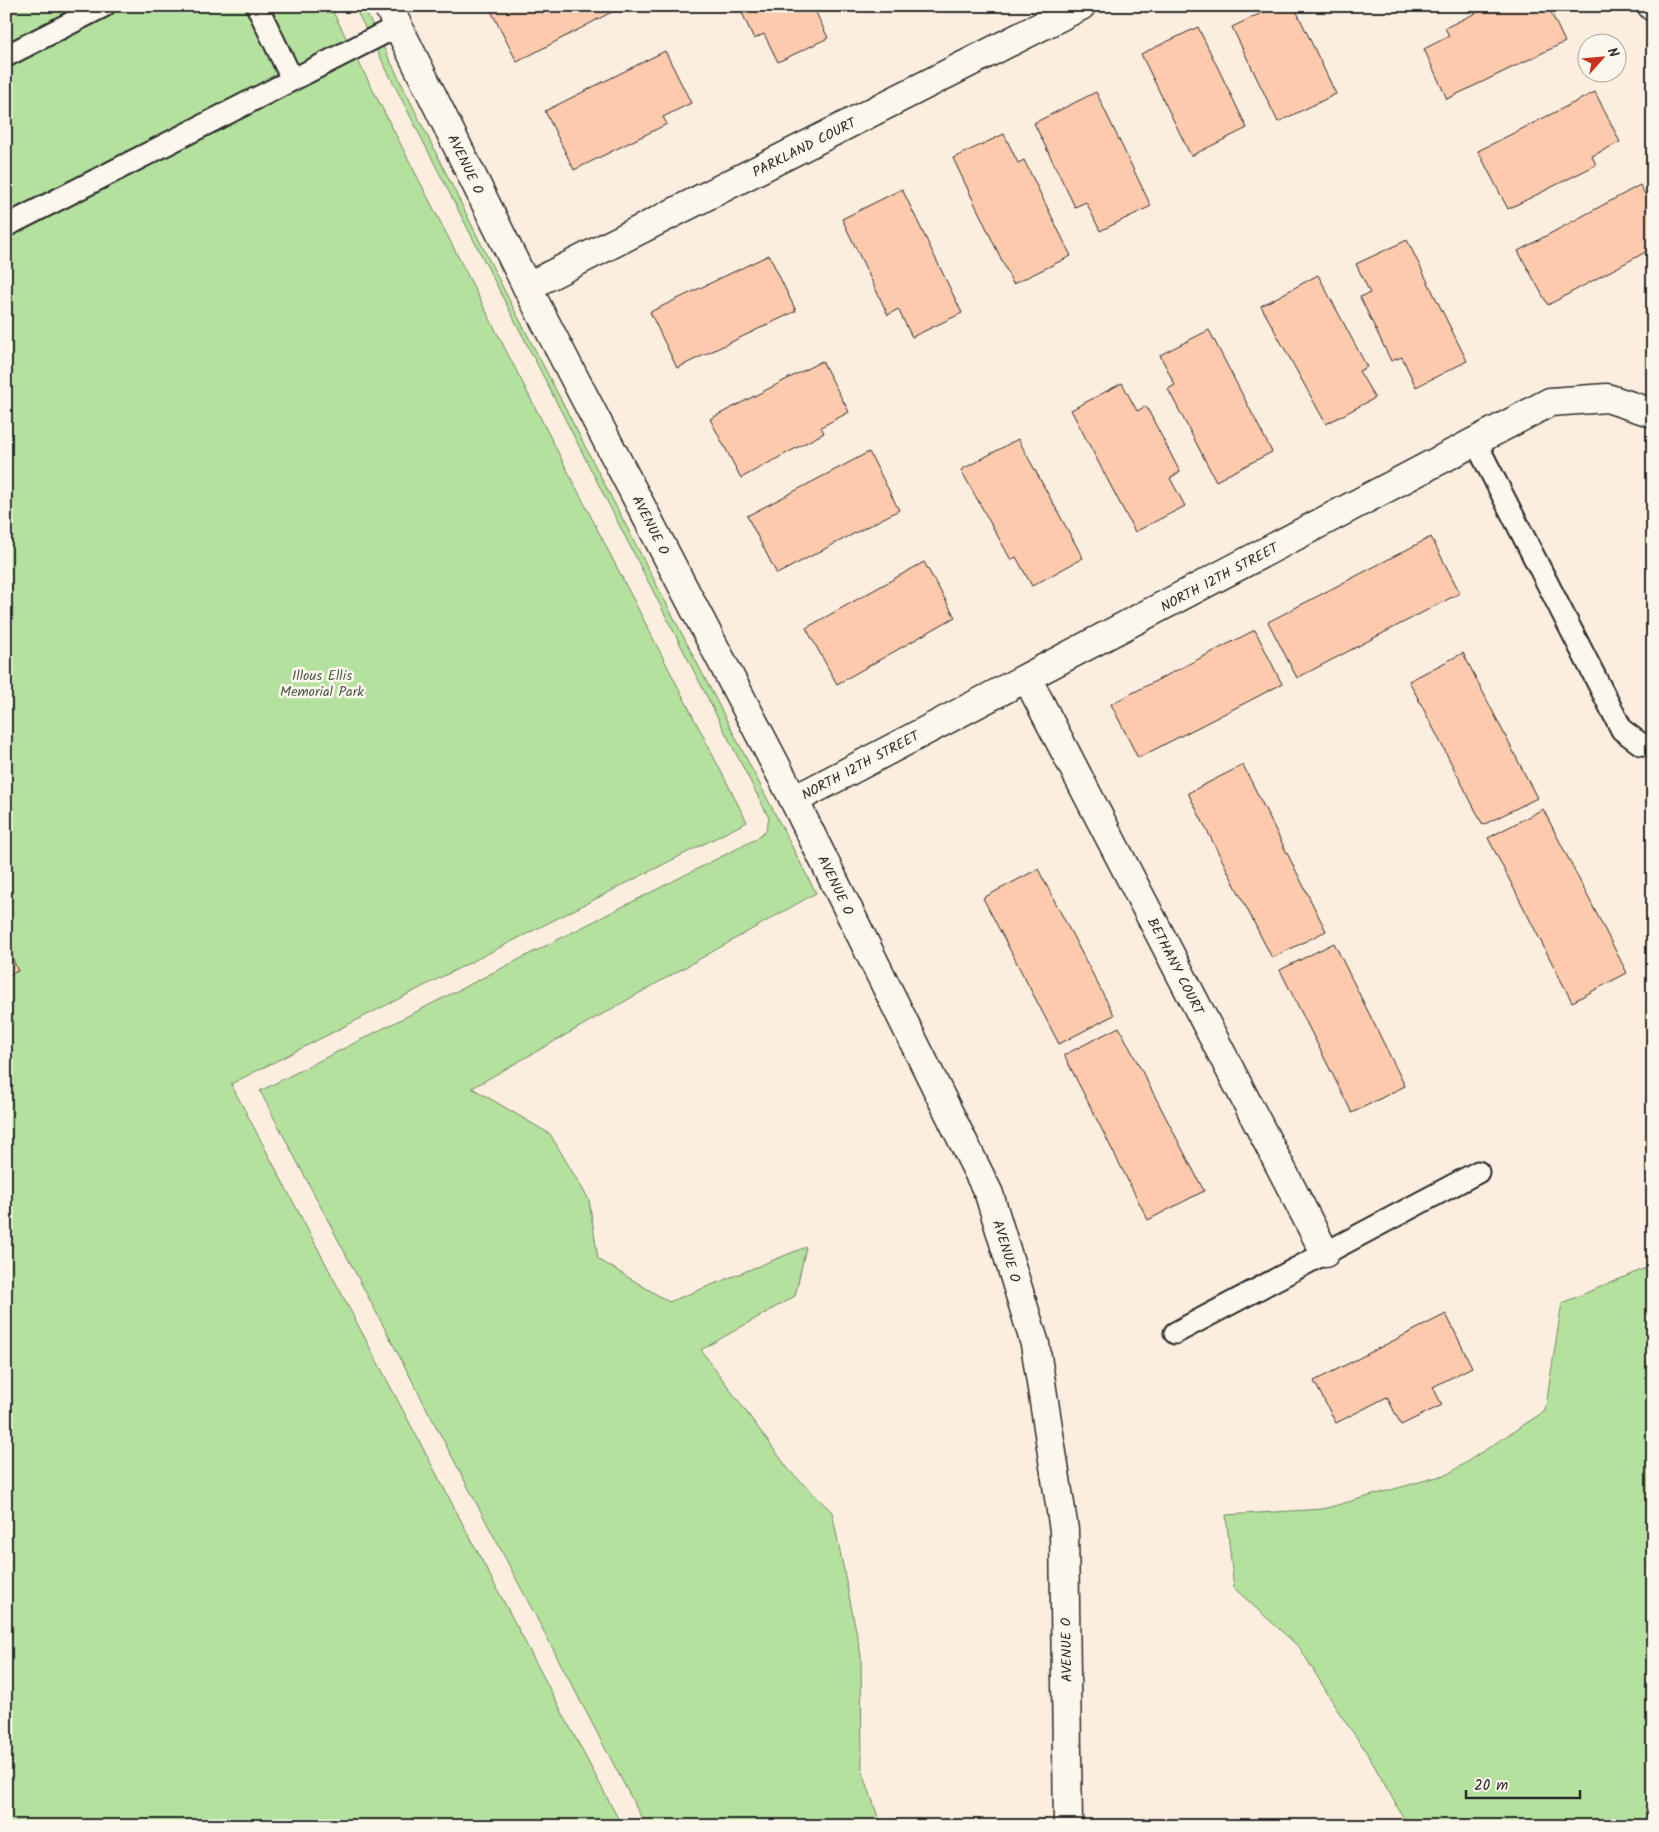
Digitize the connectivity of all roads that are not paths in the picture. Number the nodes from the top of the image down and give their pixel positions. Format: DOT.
graph roads {
  1 [pos="104,6"];
  2 [pos="257,6"];
  3 [pos="1081,6"];
  4 [pos="393,16"];
  5 [pos="6,56"];
  6 [pos="292,79"];
  7 [pos="6,226"];
  8 [pos="527,287"];
  9 [pos="1653,412"];
  10 [pos="1475,442"];
  11 [pos="1027,678"];
  12 [pos="1653,744"];
  13 [pos="794,800"];
  14 [pos="1478,1172"];
  15 [pos="1325,1253"];
  16 [pos="1175,1333"];
  17 [pos="1068,1826"];
  1 -- 5 [label="lane"];
  2 -- 6 [label="lane"];
  3 -- 8 [label="street, PARKLAND COURT"];
  4 -- 6 [label="lane"];
  4 -- 8 [label="street, AVENUE O"];
  6 -- 7 [label="lane"];
  8 -- 13 [label="street, AVENUE O"];
  9 -- 10 [label="street, NORTH 12TH STREET"];
  10 -- 11 [label="street, NORTH 12TH STREET"];
  10 -- 12 [label="lane"];
  11 -- 13 [label="street, NORTH 12TH STREET"];
  11 -- 15 [label="street, BETHANY COURT"];
  13 -- 17 [label="street, AVENUE O"];
  14 -- 15 [label="lane"];
  15 -- 16 [label="lane"];
}
